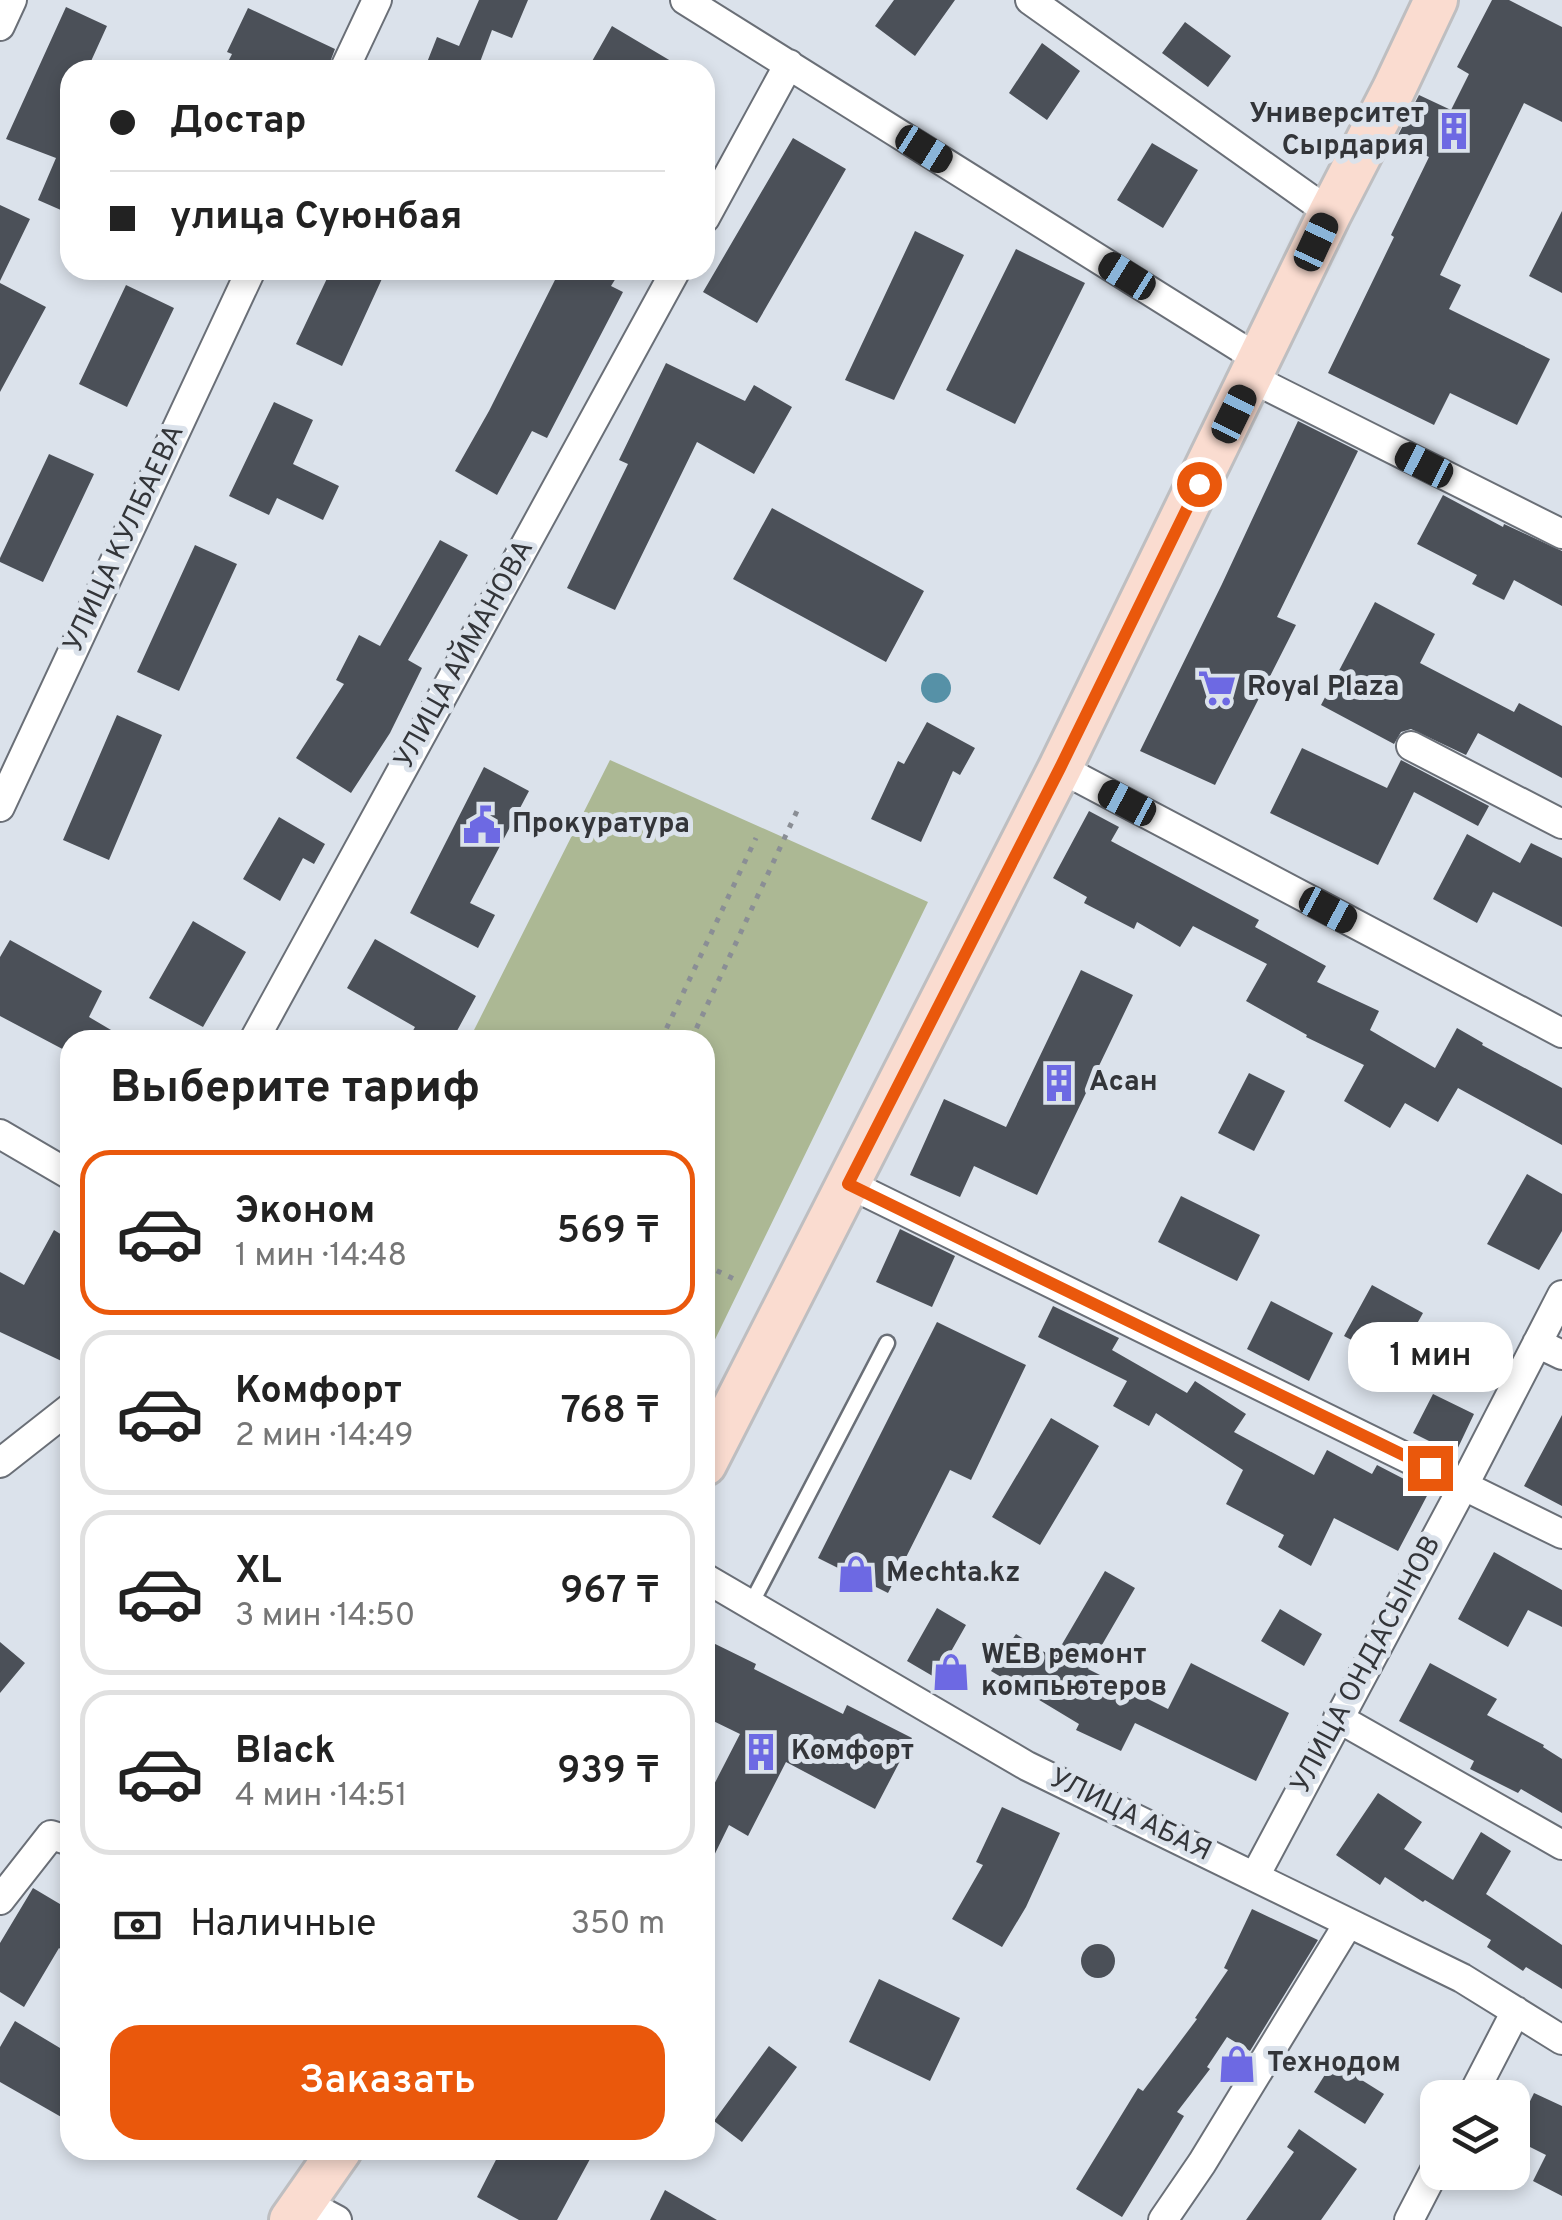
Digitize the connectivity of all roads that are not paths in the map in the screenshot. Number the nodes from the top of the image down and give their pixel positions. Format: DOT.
graph roads {
  1 [pos="12,0"];
  2 [pos="377,0"];
  3 [pos="685,0"];
  4 [pos="1030,0"];
  5 [pos="1436,0"];
  6 [pos="0,26"];
  7 [pos="349,60"];
  8 [pos="789,64"];
  9 [pos="715,200"];
  10 [pos="1330,213"];
  11 [pos="246,280"];
  12 [pos="671,280"];
  13 [pos="1256,369"];
  14 [pos="1562,534"];
  15 [pos="1411,746"];
  16 [pos="1060,768"];
  17 [pos="0,808"];
  18 [pos="1562,824"];
  19 [pos="259,1030"];
  20 [pos="1562,1033"];
  21 [pos="0,1134"];
  22 [pos="60,1169"];
  23 [pos="848,1184"];
  24 [pos="1562,1295"];
  25 [pos="886,1342"];
  26 [pos="1550,1349"];
  27 [pos="60,1416"];
  28 [pos="715,1444"];
  29 [pos="0,1462"];
  30 [pos="1464,1485"];
  31 [pos="1562,1534"];
  32 [pos="715,1584"];
  33 [pos="750,1604"];
  34 [pos="1338,1718"];
  35 [pos="60,1838"];
  36 [pos="1562,1845"];
  37 [pos="1254,1876"];
  38 [pos="0,1900"];
  39 [pos="1348,1924"];
  40 [pos="1516,2011"];
  41 [pos="1562,2040"];
  42 [pos="1481,2080"];
  43 [pos="335,2160"];
  44 [pos="1425,2190"];
  45 [pos="311,2214"];
  46 [pos="1163,2220"];
  47 [pos="1409,2220"];
  1 -- 6 [label="street"];
  2 -- 7 [label="street"];
  3 -- 8 [label="street"];
  4 -- 10 [label="street"];
  5 -- 10 [label="main road"];
  8 -- 9 [label="street"];
  8 -- 13 [label="street"];
  10 -- 13 [label="main road"];
  11 -- 17 [label="street, УЛИЦА КУЛБАЕВА"];
  12 -- 19 [label="street, УЛИЦА АЙМАНОВА"];
  13 -- 14 [label="street"];
  13 -- 16 [label="main road"];
  15 -- 18 [label="street"];
  16 -- 20 [label="street"];
  16 -- 23 [label="main road"];
  21 -- 22 [label="street"];
  23 -- 28 [label="main road"];
  23 -- 30 [label="street"];
  24 -- 26 [label="street, УЛИЦА ОНДАСЫНОВ"];
  25 -- 33 [label="lane"];
  26 -- 30 [label="street, УЛИЦА ОНДАСЫНОВ"];
  27 -- 29 [label="street"];
  30 -- 31 [label="street"];
  30 -- 34 [label="street, УЛИЦА ОНДАСЫНОВ"];
  32 -- 33 [label="street, УЛИЦА АБАЯ"];
  33 -- 37 [label="street, УЛИЦА АБАЯ"];
  34 -- 36 [label="street"];
  34 -- 37 [label="street, УЛИЦА ОНДАСЫНОВ"];
  35 -- 38 [label="street"];
  37 -- 39 [label="street, УЛИЦА АБАЯ"];
  39 -- 40 [label="street, УЛИЦА АБАЯ"];
  39 -- 46 [label="street"];
  40 -- 41 [label="street, УЛИЦА АБАЯ"];
  40 -- 42 [label="street"];
  43 -- 45 [label="main road"];
  44 -- 47 [label="street"];
}
